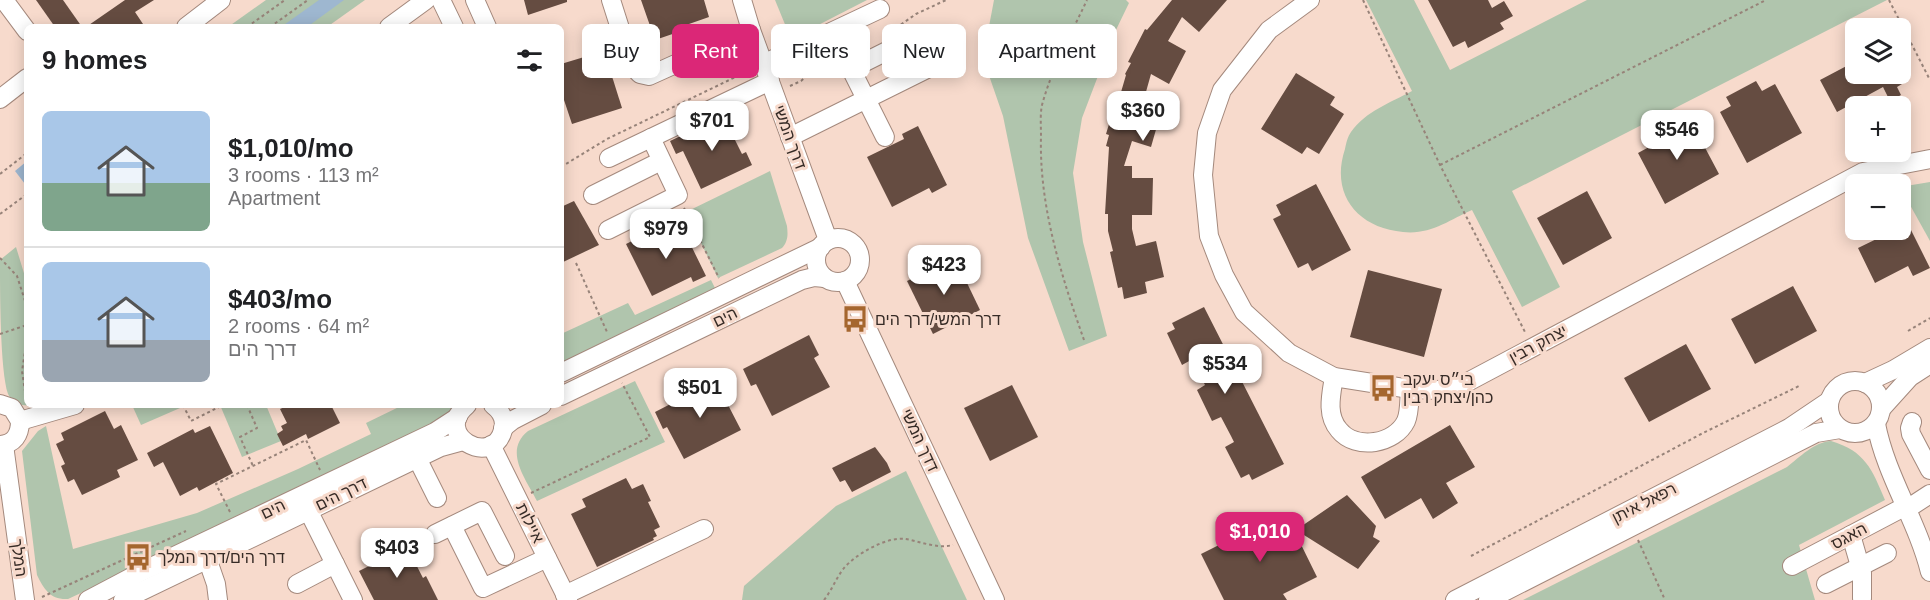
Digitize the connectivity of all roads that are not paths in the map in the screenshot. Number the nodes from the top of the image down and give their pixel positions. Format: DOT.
graph roads {
  1 [pos="4,0"];
  2 [pos="221,0"];
  3 [pos="426,0"];
  4 [pos="441,0"];
  5 [pos="475,0"];
  6 [pos="611,0"];
  7 [pos="742,0"];
  8 [pos="1310,0"];
  9 [pos="880,9"];
  10 [pos="413,20"];
  11 [pos="190,24"];
  12 [pos="453,24"];
  13 [pos="487,24"];
  14 [pos="749,24"];
  15 [pos="24,27"];
  16 [pos="759,52"];
  17 [pos="882,54"];
  18 [pos="672,66"];
  19 [pos="766,72"];
  20 [pos="909,78"];
  21 [pos="24,80"];
  22 [pos="0,99"];
  23 [pos="866,99"];
  24 [pos="790,137"];
  25 [pos="885,137"];
  26 [pos="651,138"];
  27 [pos="609,158"];
  28 [pos="1930,159"];
  29 [pos="662,161"];
  30 [pos="593,195"];
  31 [pos="608,230"];
  32 [pos="824,244"];
  33 [pos="825,278"];
  34 [pos="845,281"];
  35 [pos="1930,348"];
  36 [pos="1930,364"];
  37 [pos="564,372"];
  38 [pos="1334,377"];
  39 [pos="1865,383"];
  40 [pos="1410,389"];
  41 [pos="564,395"];
  42 [pos="1829,401"];
  43 [pos="0,404"];
  44 [pos="65,408"];
  45 [pos="496,408"];
  46 [pos="536,408"];
  47 [pos="461,410"];
  48 [pos="1879,416"];
  49 [pos="21,421"];
  50 [pos="1912,422"];
  51 [pos="503,428"];
  52 [pos="1846,431"];
  53 [pos="463,441"];
  54 [pos="2,445"];
  55 [pos="491,446"];
  56 [pos="417,458"];
  57 [pos="1930,470"];
  58 [pos="1890,474"];
  59 [pos="1930,496"];
  60 [pos="438,498"];
  61 [pos="1907,507"];
  62 [pos="308,510"];
  63 [pos="452,526"];
  64 [pos="704,529"];
  65 [pos="435,534"];
  66 [pos="1851,534"];
  67 [pos="1887,553"];
  68 [pos="505,556"];
  69 [pos="207,558"];
  70 [pos="547,558"];
  71 [pos="335,564"];
  72 [pos="1792,566"];
  73 [pos="1861,566"];
  74 [pos="1930,572"];
  75 [pos="493,583"];
  76 [pos="297,584"];
  77 [pos="1826,584"];
  78 [pos="566,597"];
  79 [pos="1862,598"];
  80 [pos="31,599"];
  81 [pos="88,600"];
  82 [pos="123,600"];
  83 [pos="218,600"];
  84 [pos="353,600"];
  85 [pos="501,600"];
  86 [pos="995,600"];
  87 [pos="1455,600"];
  88 [pos="1488,600"];
  1 -- 15 [label="street"];
  2 -- 11 [label="street"];
  3 -- 10 [label="street"];
  4 -- 12 [label="street"];
  5 -- 13 [label="street"];
  6 -- 18 [label="street"];
  7 -- 14 [label="street, דרך המשי"];
  8 -- 38 [label="street, יצחק רבין"];
  9 -- 19 [label="street"];
  16 -- 19 [label="street, דרך המשי"];
  17 -- 23 [label="street"];
  19 -- 24 [label="street, דרך המשי"];
  19 -- 26 [label="street"];
  20 -- 23 [label="street"];
  21 -- 22 [label="street"];
  23 -- 24 [label="street"];
  23 -- 25 [label="street"];
  24 -- 32 [label="street, דרך המשי"];
  26 -- 27 [label="street"];
  26 -- 29 [label="street"];
  28 -- 40 [label="street, יצחק רבין"];
  29 -- 30 [label="street"];
  29 -- 31 [label="street"];
  32 -- 33 [label="street"];
  32 -- 34 [label="street"];
  32 -- 37 [label="street, הים"];
  33 -- 34 [label="street"];
  33 -- 41 [label="street, הים"];
  34 -- 86 [label="street, דדך המשי"];
  35 -- 39 [label="street"];
  36 -- 48 [label="street"];
  38 -- 40 [label="street, יצחק רבין"];
  38 -- 40 [label="street"];
  39 -- 42 [label="street"];
  39 -- 48 [label="street"];
  42 -- 52 [label="street"];
  42 -- 87 [label="street, רפאל איתן"];
  43 -- 49 [label="street"];
  44 -- 49 [label="street"];
  45 -- 51 [label="street"];
  46 -- 51 [label="street"];
  47 -- 53 [label="street"];
  47 -- 81 [label="street, הים"];
  48 -- 52 [label="street"];
  48 -- 58 [label="street"];
  49 -- 54 [label="street"];
  50 -- 57 [label="street"];
  51 -- 55 [label="street"];
  52 -- 58 [label="street"];
  52 -- 88 [label="street, רפאל איתן"];
  53 -- 55 [label="street"];
  53 -- 56 [label="street, דרך הים"];
  54 -- 80 [label="street, המלך"];
  55 -- 70 [label="street, איילות"];
  56 -- 60 [label="street"];
  56 -- 62 [label="street, דרך הים"];
  58 -- 61 [label="street"];
  59 -- 61 [label="street, האגס"];
  61 -- 66 [label="street, האגס"];
  61 -- 74 [label="street"];
  62 -- 69 [label="street, דרך הים"];
  62 -- 71 [label="street"];
  63 -- 65 [label="street"];
  63 -- 68 [label="street"];
  63 -- 75 [label="street"];
  64 -- 78 [label="street"];
  66 -- 72 [label="street, האגס"];
  66 -- 73 [label="street"];
  67 -- 73 [label="street"];
  69 -- 82 [label="street, דרך הים"];
  69 -- 83 [label="street"];
  70 -- 75 [label="street"];
  70 -- 78 [label="street, איילות"];
  71 -- 76 [label="street"];
  71 -- 84 [label="street"];
  73 -- 77 [label="street"];
  73 -- 79 [label="street"];
  75 -- 85 [label="street"];
}
